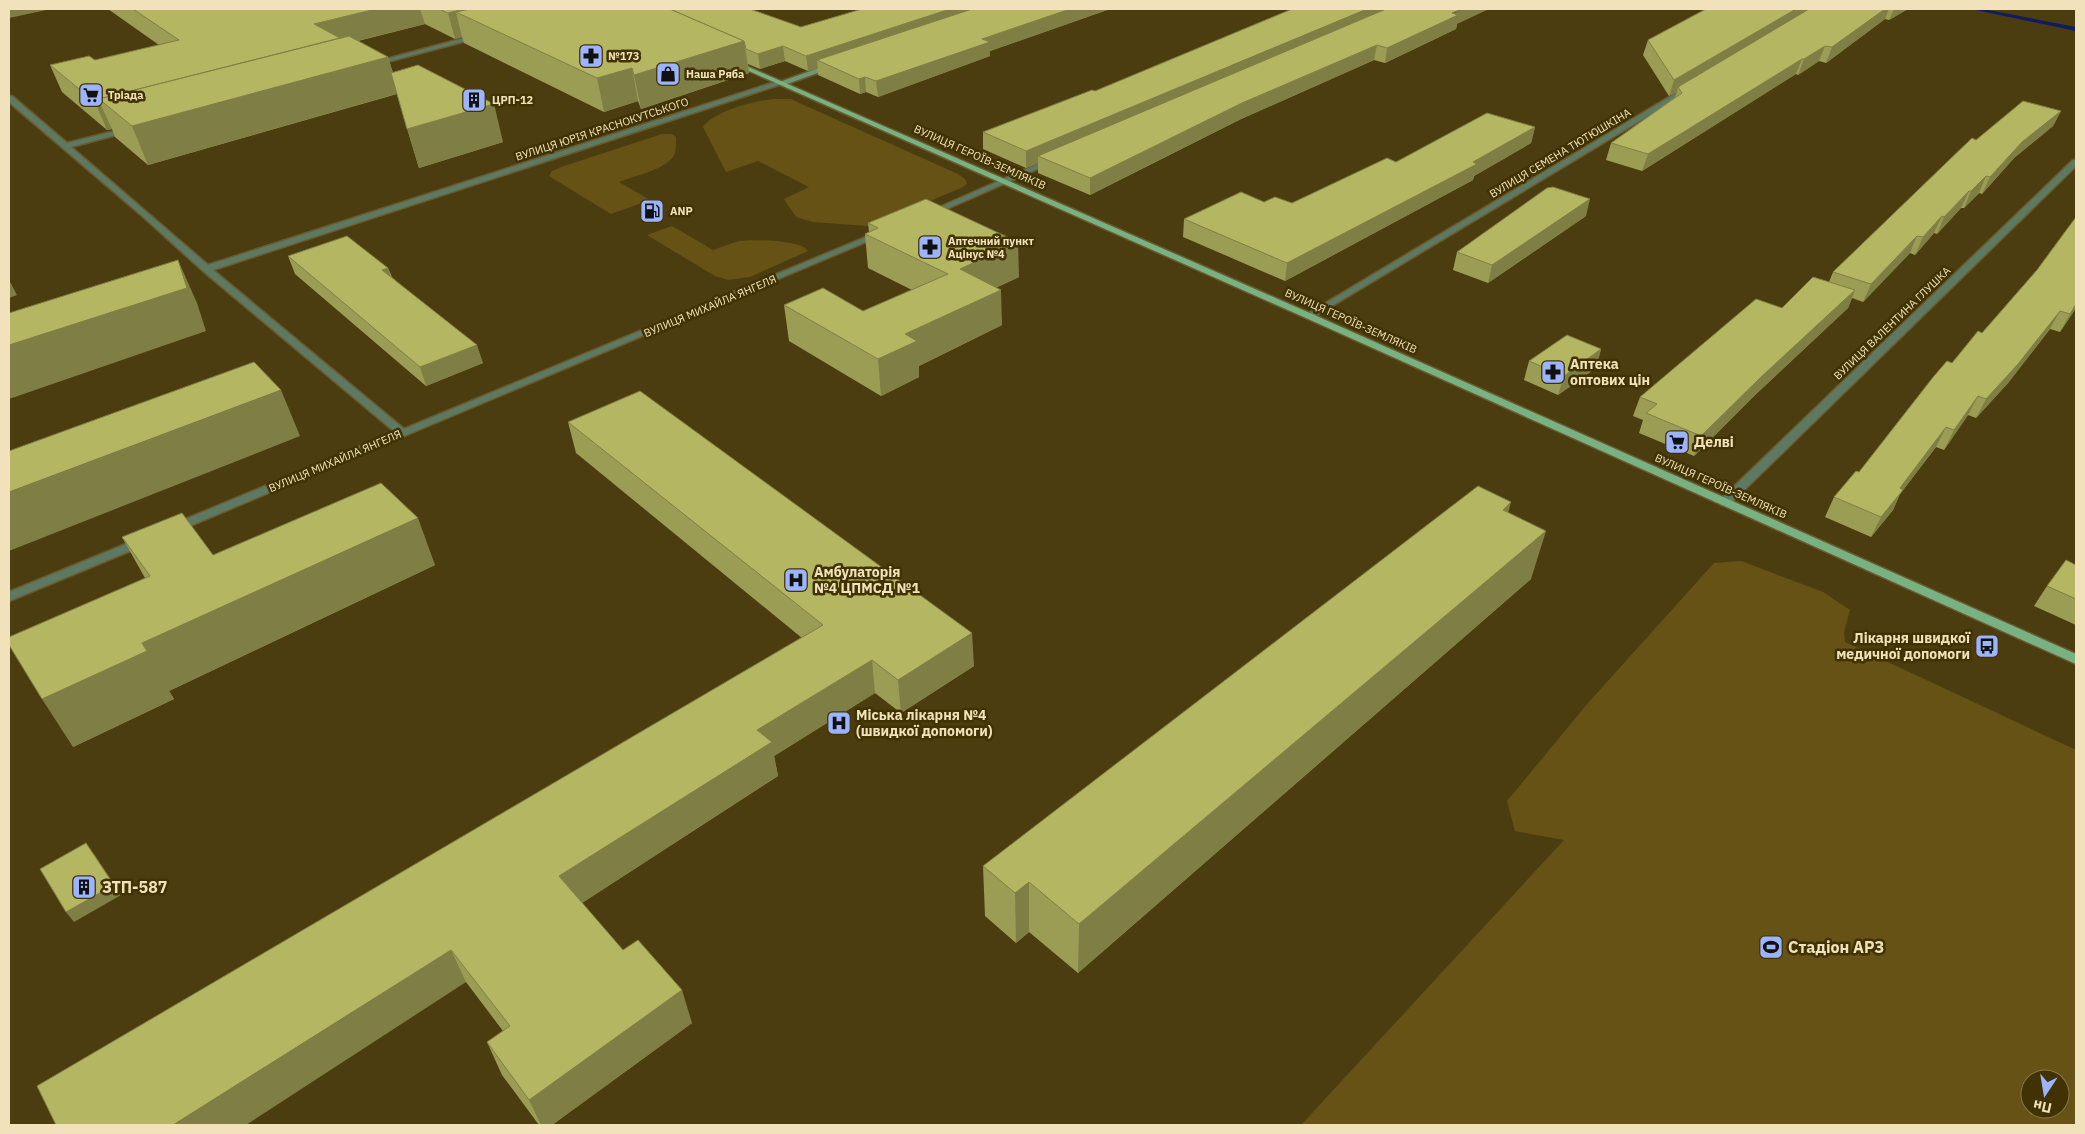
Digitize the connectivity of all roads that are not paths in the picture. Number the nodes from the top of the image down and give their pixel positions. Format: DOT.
graph roads {
  1 [pos="492,32"];
  2 [pos="728,60"];
  3 [pos="837,64"];
  4 [pos="366,66"];
  5 [pos="781,83"];
  6 [pos="1694,85"];
  7 [pos="9,98"];
  8 [pos="141,126"];
  9 [pos="66,146"];
  10 [pos="1060,158"];
  11 [pos="2076,162"];
  12 [pos="1004,182"];
  13 [pos="917,219"];
  14 [pos="890,230"];
  15 [pos="206,269"];
  16 [pos="1310,316"];
  17 [pos="403,433"];
  18 [pos="1725,502"];
  19 [pos="9,597"];
  20 [pos="2076,659"];
  1 -- 4 [label="street"];
  2 -- 5 [label="main road, ВУЛИЦЯ ГЕРОЇВ-ЗЕМЛЯКІВ"];
  3 -- 5 [label="street, ВУЛИЦЯ ЮРІЯ КРАСНОКУТСЬКОГО"];
  5 -- 12 [label="main road, ВУЛИЦЯ ГЕРОЇВ-ЗЕМЛЯКІВ"];
  5 -- 15 [label="street, ВУЛИЦЯ ЮРІЯ КРАСНОКУТСЬКОГО"];
  6 -- 16 [label="street, ВУЛИЦЯ СЕМЕНА ТЮТЮШКІНА"];
  7 -- 9 [label="street"];
  8 -- 9 [label="street"];
  9 -- 15 [label="street"];
  10 -- 12 [label="street"];
  11 -- 18 [label="street, ВУЛИЦЯ ВАЛЕНТИНА ГЛУШКА"];
  12 -- 13 [label="street"];
  12 -- 16 [label="main road, ВУЛИЦЯ ГЕРОЇВ-ЗЕМЛЯКІВ"];
  14 -- 17 [label="street, ВУЛИЦЯ МИХАЙЛА ЯНГЕЛЯ"];
  15 -- 17 [label="street"];
  16 -- 18 [label="main road, ВУЛИЦЯ ГЕРОЇВ-ЗЕМЛЯКІВ"];
  17 -- 19 [label="street, ВУЛИЦЯ МИХАЙЛА ЯНГЕЛЯ"];
  18 -- 20 [label="main road, ВУЛИЦЯ ГЕРОЇВ-ЗЕМЛЯКІВ"];
}
